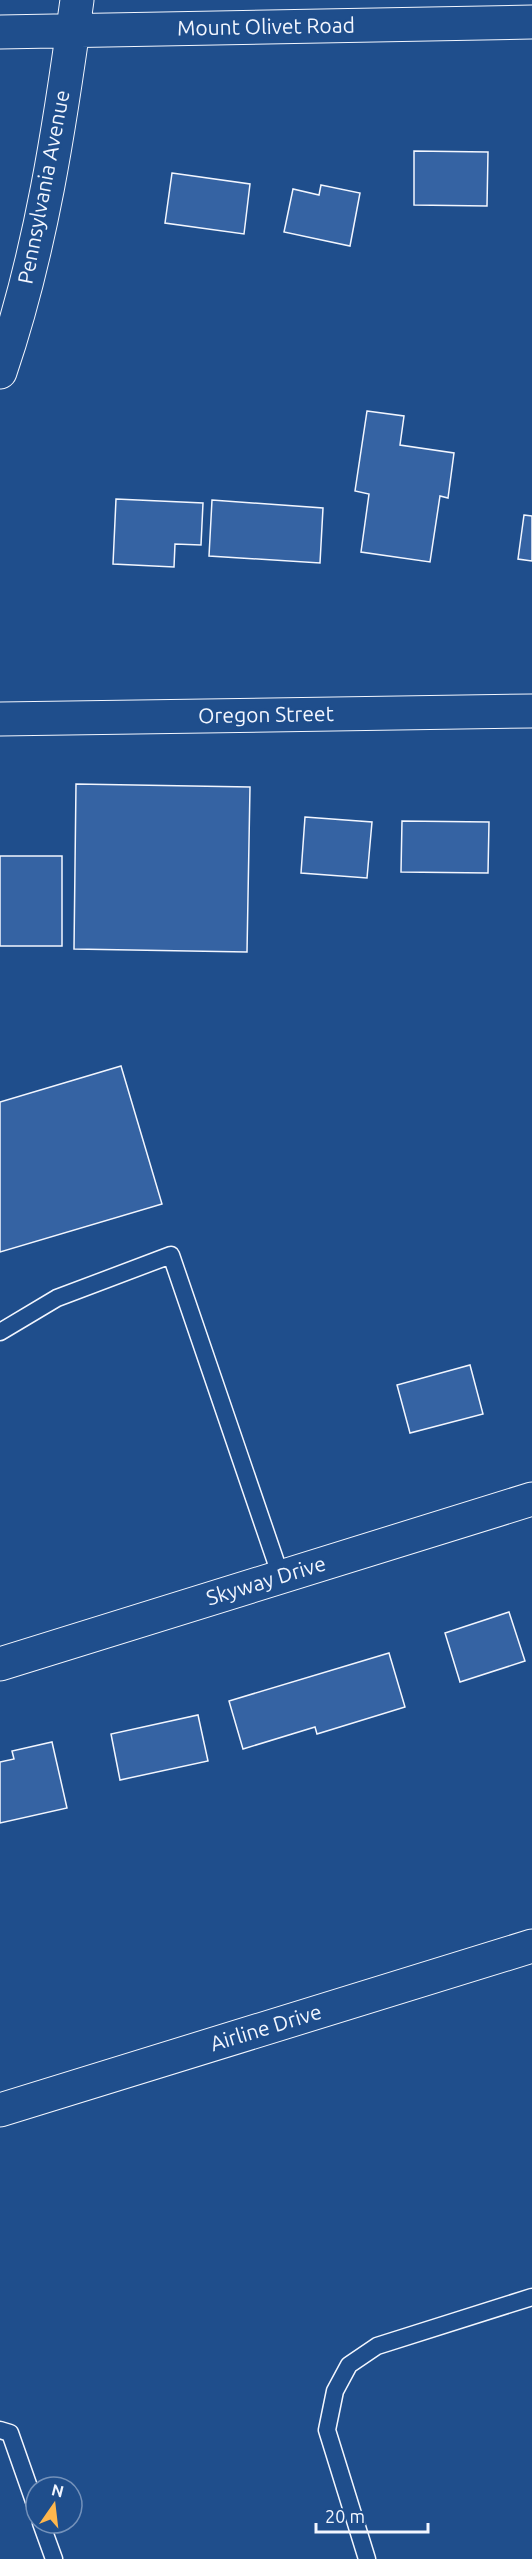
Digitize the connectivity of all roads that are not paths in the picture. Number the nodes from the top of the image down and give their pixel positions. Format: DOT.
graph roads {
  1 [pos="74,16"];
  2 [pos="532,22"];
  3 [pos="0,32"];
  4 [pos="0,372"];
  5 [pos="532,711"];
  6 [pos="0,719"];
  7 [pos="0,1332"];
  8 [pos="532,1498"];
  9 [pos="281,1577"];
  10 [pos="0,1664"];
  11 [pos="532,1946"];
  12 [pos="0,2110"];
  13 [pos="532,2297"];
  14 [pos="0,2430"];
  15 [pos="25,2475"];
  16 [pos="45,2535"];
  17 [pos="54,2559"];
  18 [pos="367,2559"];
  1 -- 2 [label="street, Mount Olivet Road"];
  1 -- 3 [label="street, Mount Olivet Road"];
  1 -- 4 [label="street, Pennsylvania Avenue"];
  5 -- 6 [label="street, Oregon Street"];
  7 -- 9 [label="lane"];
  8 -- 9 [label="street, Skyway Drive"];
  9 -- 10 [label="street, Skyway Drive"];
  11 -- 12 [label="street, Airline Drive"];
  13 -- 18 [label="lane"];
  14 -- 15 [label="lane"];
  16 -- 17 [label="lane"];
}
